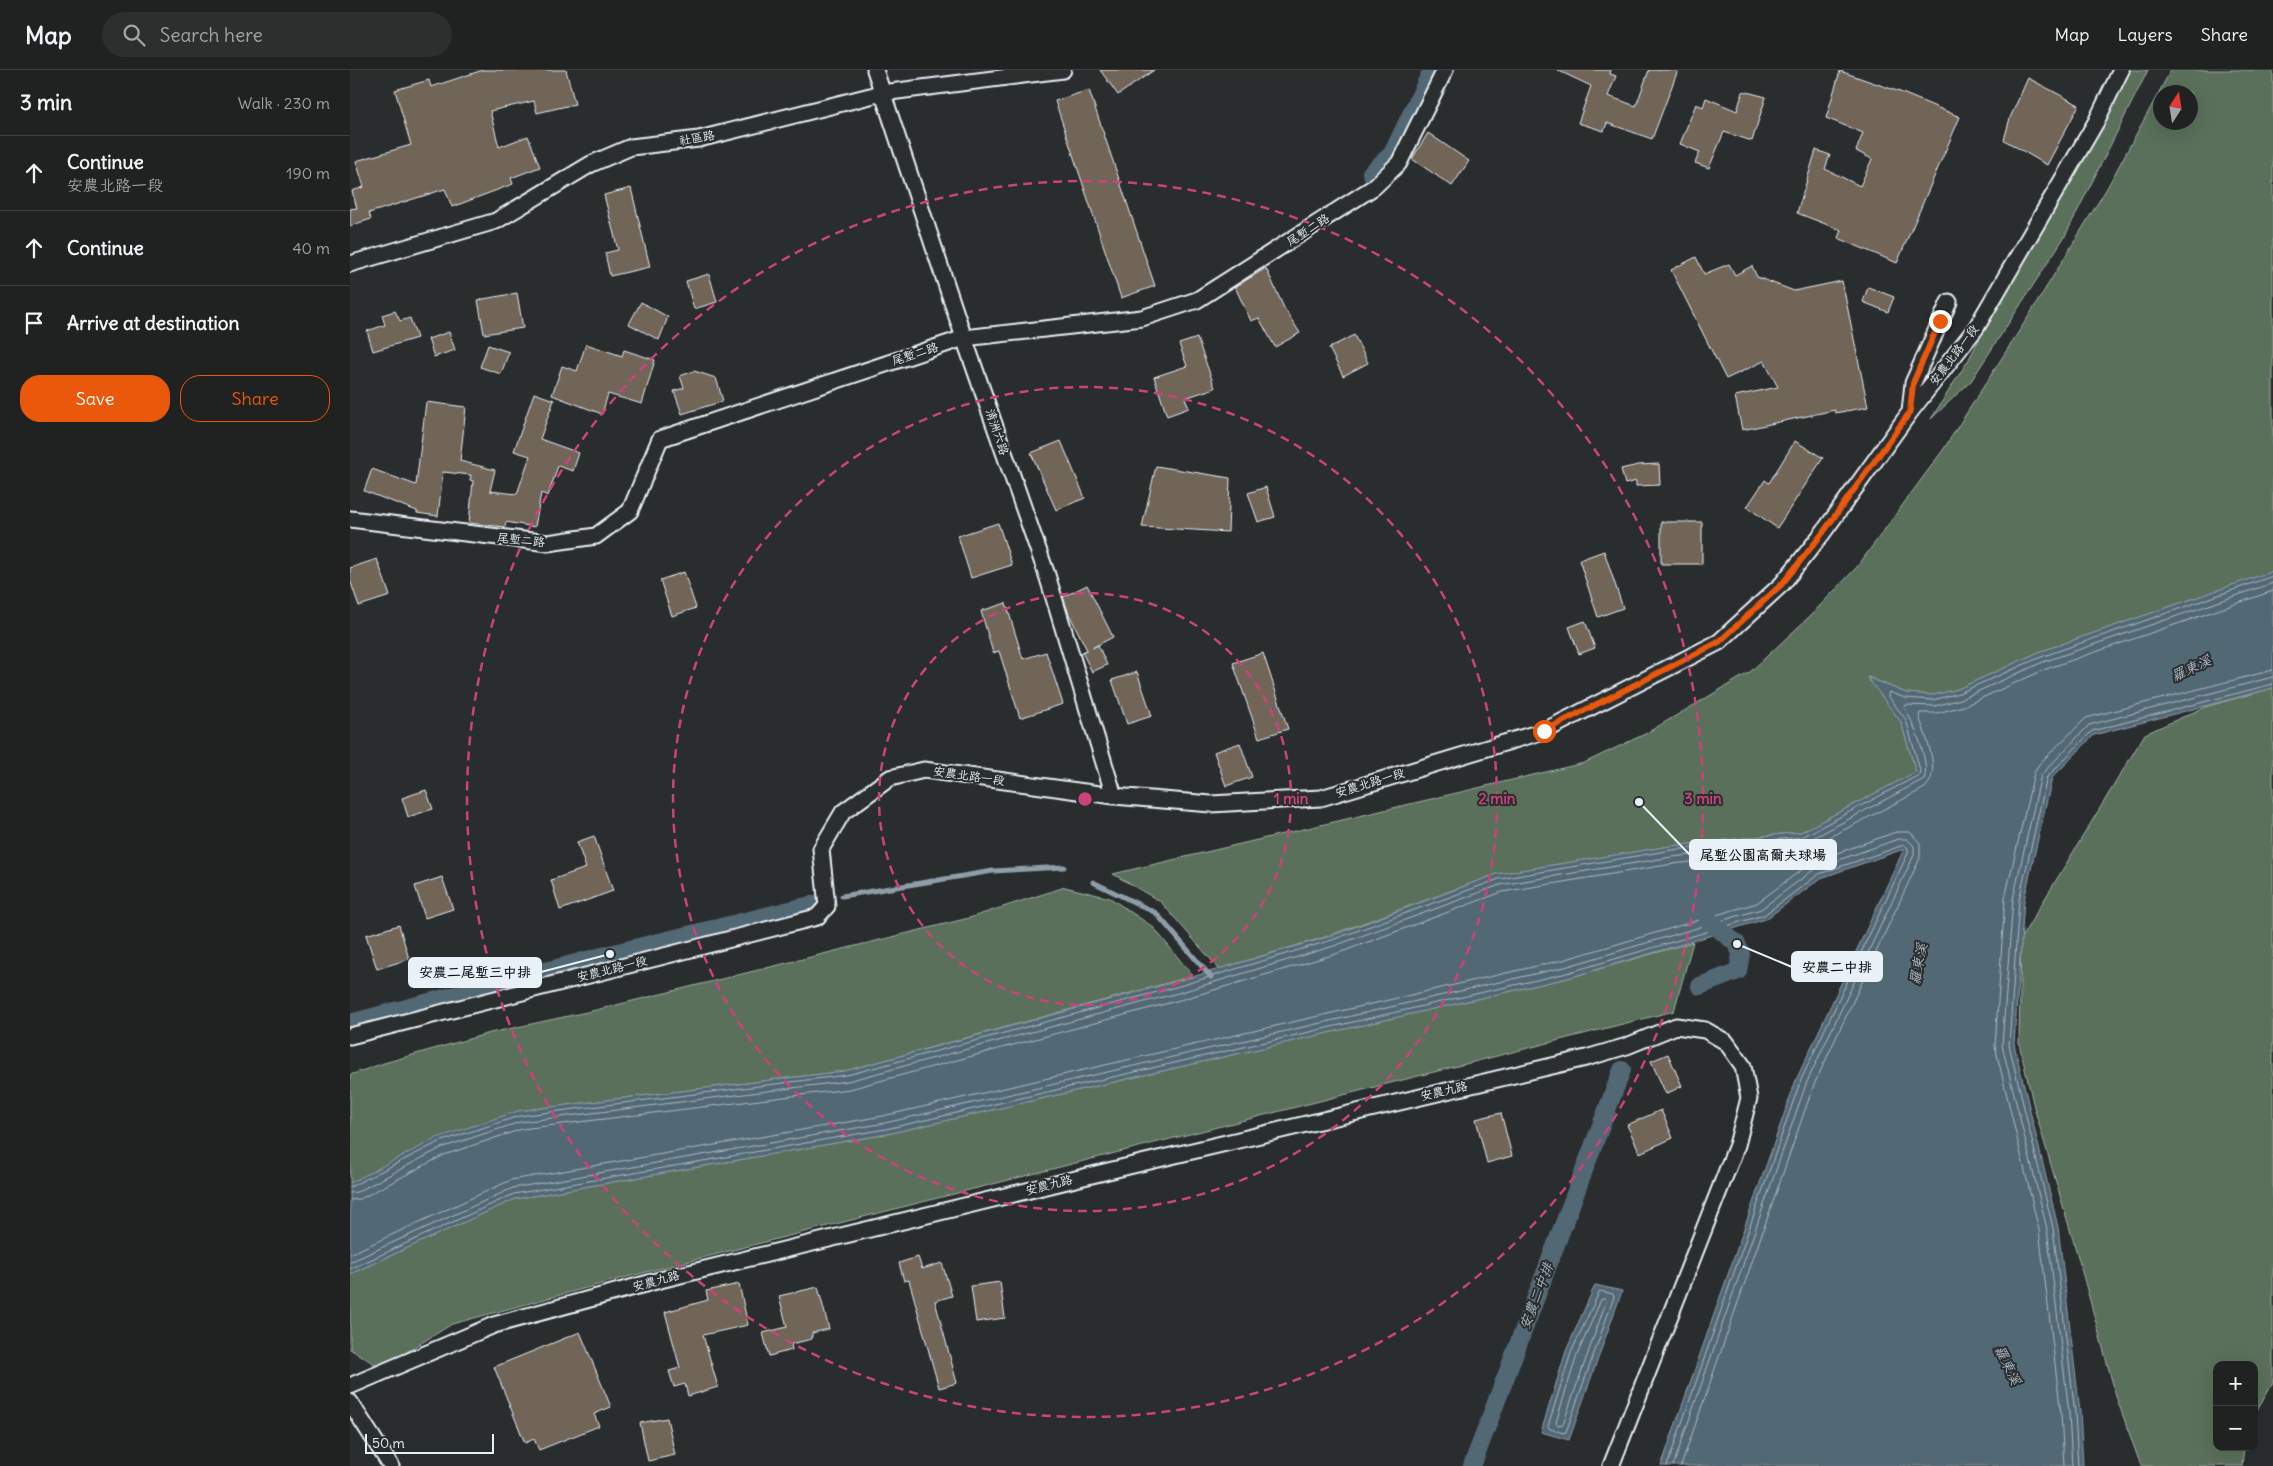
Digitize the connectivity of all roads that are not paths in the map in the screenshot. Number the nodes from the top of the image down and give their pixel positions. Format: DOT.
graph roads {
  1 [pos="875,70"];
  2 [pos="1064,70"];
  3 [pos="1445,70"];
  4 [pos="2121,70"];
  5 [pos="882,93"];
  6 [pos="350,264"];
  7 [pos="1949,302"];
  8 [pos="964,338"];
  9 [pos="1910,412"];
  10 [pos="350,519"];
  11 [pos="1114,796"];
  12 [pos="350,1036"];
  13 [pos="350,1386"];
  14 [pos="350,1402"];
  15 [pos="391,1466"];
  16 [pos="1611,1466"];
  1 -- 5 [label="street, 清洲六路"];
  2 -- 5 [label="street, 社區路"];
  3 -- 8 [label="street, 尾塹二路"];
  4 -- 9 [label="street, 安農北路一段"];
  5 -- 6 [label="street, 社區路"];
  5 -- 8 [label="street, 清洲六路"];
  7 -- 9 [label="street"];
  8 -- 10 [label="street, 尾塹二路"];
  8 -- 11 [label="street, 清洲六路"];
  9 -- 11 [label="street, 安農北路一段"];
  11 -- 12 [label="street, 安農北路一段"];
  13 -- 16 [label="street, 安農九路"];
  14 -- 15 [label="street"];
}
